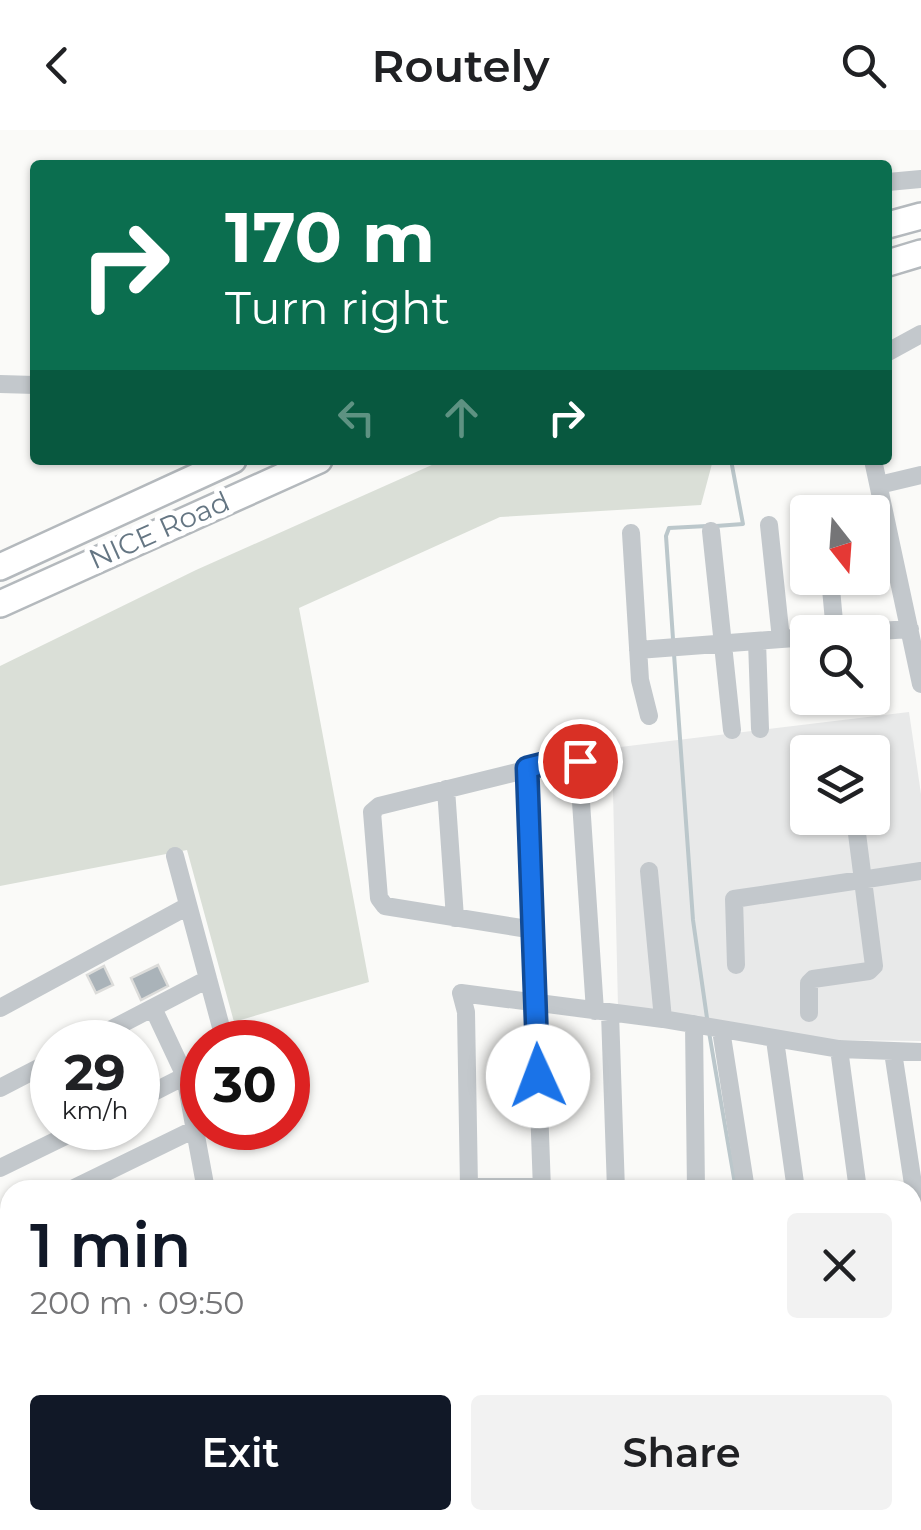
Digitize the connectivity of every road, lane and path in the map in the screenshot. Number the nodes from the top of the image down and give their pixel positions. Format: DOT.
graph roads {
  1 [pos="921,179"];
  2 [pos="892,182"];
  3 [pos="921,216"];
  4 [pos="892,224"];
  5 [pos="921,253"];
  6 [pos="892,261"];
  7 [pos="921,334"];
  8 [pos="892,350"];
  9 [pos="0,384"];
  10 [pos="30,385"];
  11 [pos="222,465"];
  12 [pos="308,465"];
  13 [pos="874,465"];
  14 [pos="921,475"];
  15 [pos="879,486"];
  16 [pos="769,525"];
  17 [pos="711,531"];
  18 [pos="631,533"];
  19 [pos="0,567"];
  20 [pos="0,604"];
  21 [pos="910,629"];
  22 [pos="890,630"];
  23 [pos="790,638"];
  24 [pos="781,639"];
  25 [pos="757,640"];
  26 [pos="724,643"];
  27 [pos="638,650"];
  28 [pos="921,684"];
  29 [pos="649,716"];
  30 [pos="760,729"];
  31 [pos="732,730"];
  32 [pos="527,768"];
  33 [pos="446,789"];
  34 [pos="858,835"];
  35 [pos="175,856"];
  36 [pos="649,871"];
  37 [pos="921,872"];
  38 [pos="865,879"];
  39 [pos="188,906"];
  40 [pos="455,918"];
  41 [pos="534,930"];
  42 [pos="736,965"];
  43 [pos="208,979"];
  44 [pos="535,1002"];
  45 [pos="0,1008"];
  46 [pos="153,1008"];
  47 [pos="602,1012"];
  48 [pos="809,1012"];
  49 [pos="663,1019"];
  50 [pos="130,1020"];
  51 [pos="219,1020"];
  52 [pos="694,1024"];
  53 [pos="721,1030"];
  54 [pos="775,1040"];
  55 [pos="839,1049"];
  56 [pos="893,1052"];
  57 [pos="921,1052"];
  58 [pos="180,1065"];
  59 [pos="30,1072"];
  60 [pos="0,1088"];
  61 [pos="180,1136"];
  62 [pos="37,1150"];
  63 [pos="199,1150"];
  64 [pos="0,1168"];
  65 [pos="90,1180"];
  66 [pos="204,1180"];
  67 [pos="469,1180"];
  68 [pos="542,1180"];
  69 [pos="615,1180"];
  70 [pos="696,1180"];
  71 [pos="744,1180"];
  72 [pos="795,1180"];
  73 [pos="857,1180"];
  74 [pos="912,1180"];
  1 -- 2 [label="street"];
  3 -- 4 [label="highway"];
  5 -- 6 [label="highway"];
  7 -- 8 [label="street"];
  9 -- 10 [label="street"];
  11 -- 19 [label="highway, NICE Road"];
  12 -- 20 [label="highway, NICE Road"];
  13 -- 15 [label="street"];
  14 -- 15 [label="street"];
  15 -- 21 [label="street"];
  16 -- 24 [label="street"];
  17 -- 26 [label="street"];
  18 -- 27 [label="street"];
  21 -- 22 [label="street"];
  21 -- 28 [label="street"];
  23 -- 24 [label="street"];
  24 -- 25 [label="street"];
  25 -- 26 [label="street"];
  25 -- 30 [label="street"];
  26 -- 27 [label="street"];
  26 -- 31 [label="street"];
  27 -- 29 [label="street"];
  32 -- 33 [label="street"];
  32 -- 41 [label="street"];
  32 -- 47 [label="street"];
  33 -- 40 [label="street"];
  33 -- 40 [label="street"];
  34 -- 38 [label="street"];
  35 -- 39 [label="street"];
  36 -- 49 [label="street"];
  37 -- 38 [label="street"];
  38 -- 42 [label="street"];
  38 -- 48 [label="street"];
  39 -- 43 [label="street"];
  39 -- 45 [label="street"];
  40 -- 41 [label="street"];
  41 -- 44 [label="street"];
  43 -- 46 [label="street"];
  43 -- 51 [label="street"];
  44 -- 47 [label="street"];
  44 -- 67 [label="street"];
  44 -- 68 [label="street"];
  46 -- 50 [label="street"];
  46 -- 58 [label="street"];
  47 -- 49 [label="street"];
  47 -- 69 [label="street"];
  49 -- 52 [label="street"];
  52 -- 53 [label="street"];
  52 -- 70 [label="street"];
  53 -- 54 [label="street"];
  53 -- 71 [label="street"];
  54 -- 55 [label="street"];
  54 -- 72 [label="street"];
  55 -- 56 [label="street"];
  55 -- 73 [label="street"];
  56 -- 57 [label="street"];
  56 -- 74 [label="street"];
  59 -- 60 [label="street"];
  61 -- 65 [label="street"];
  62 -- 64 [label="street"];
  63 -- 66 [label="street"];
}
